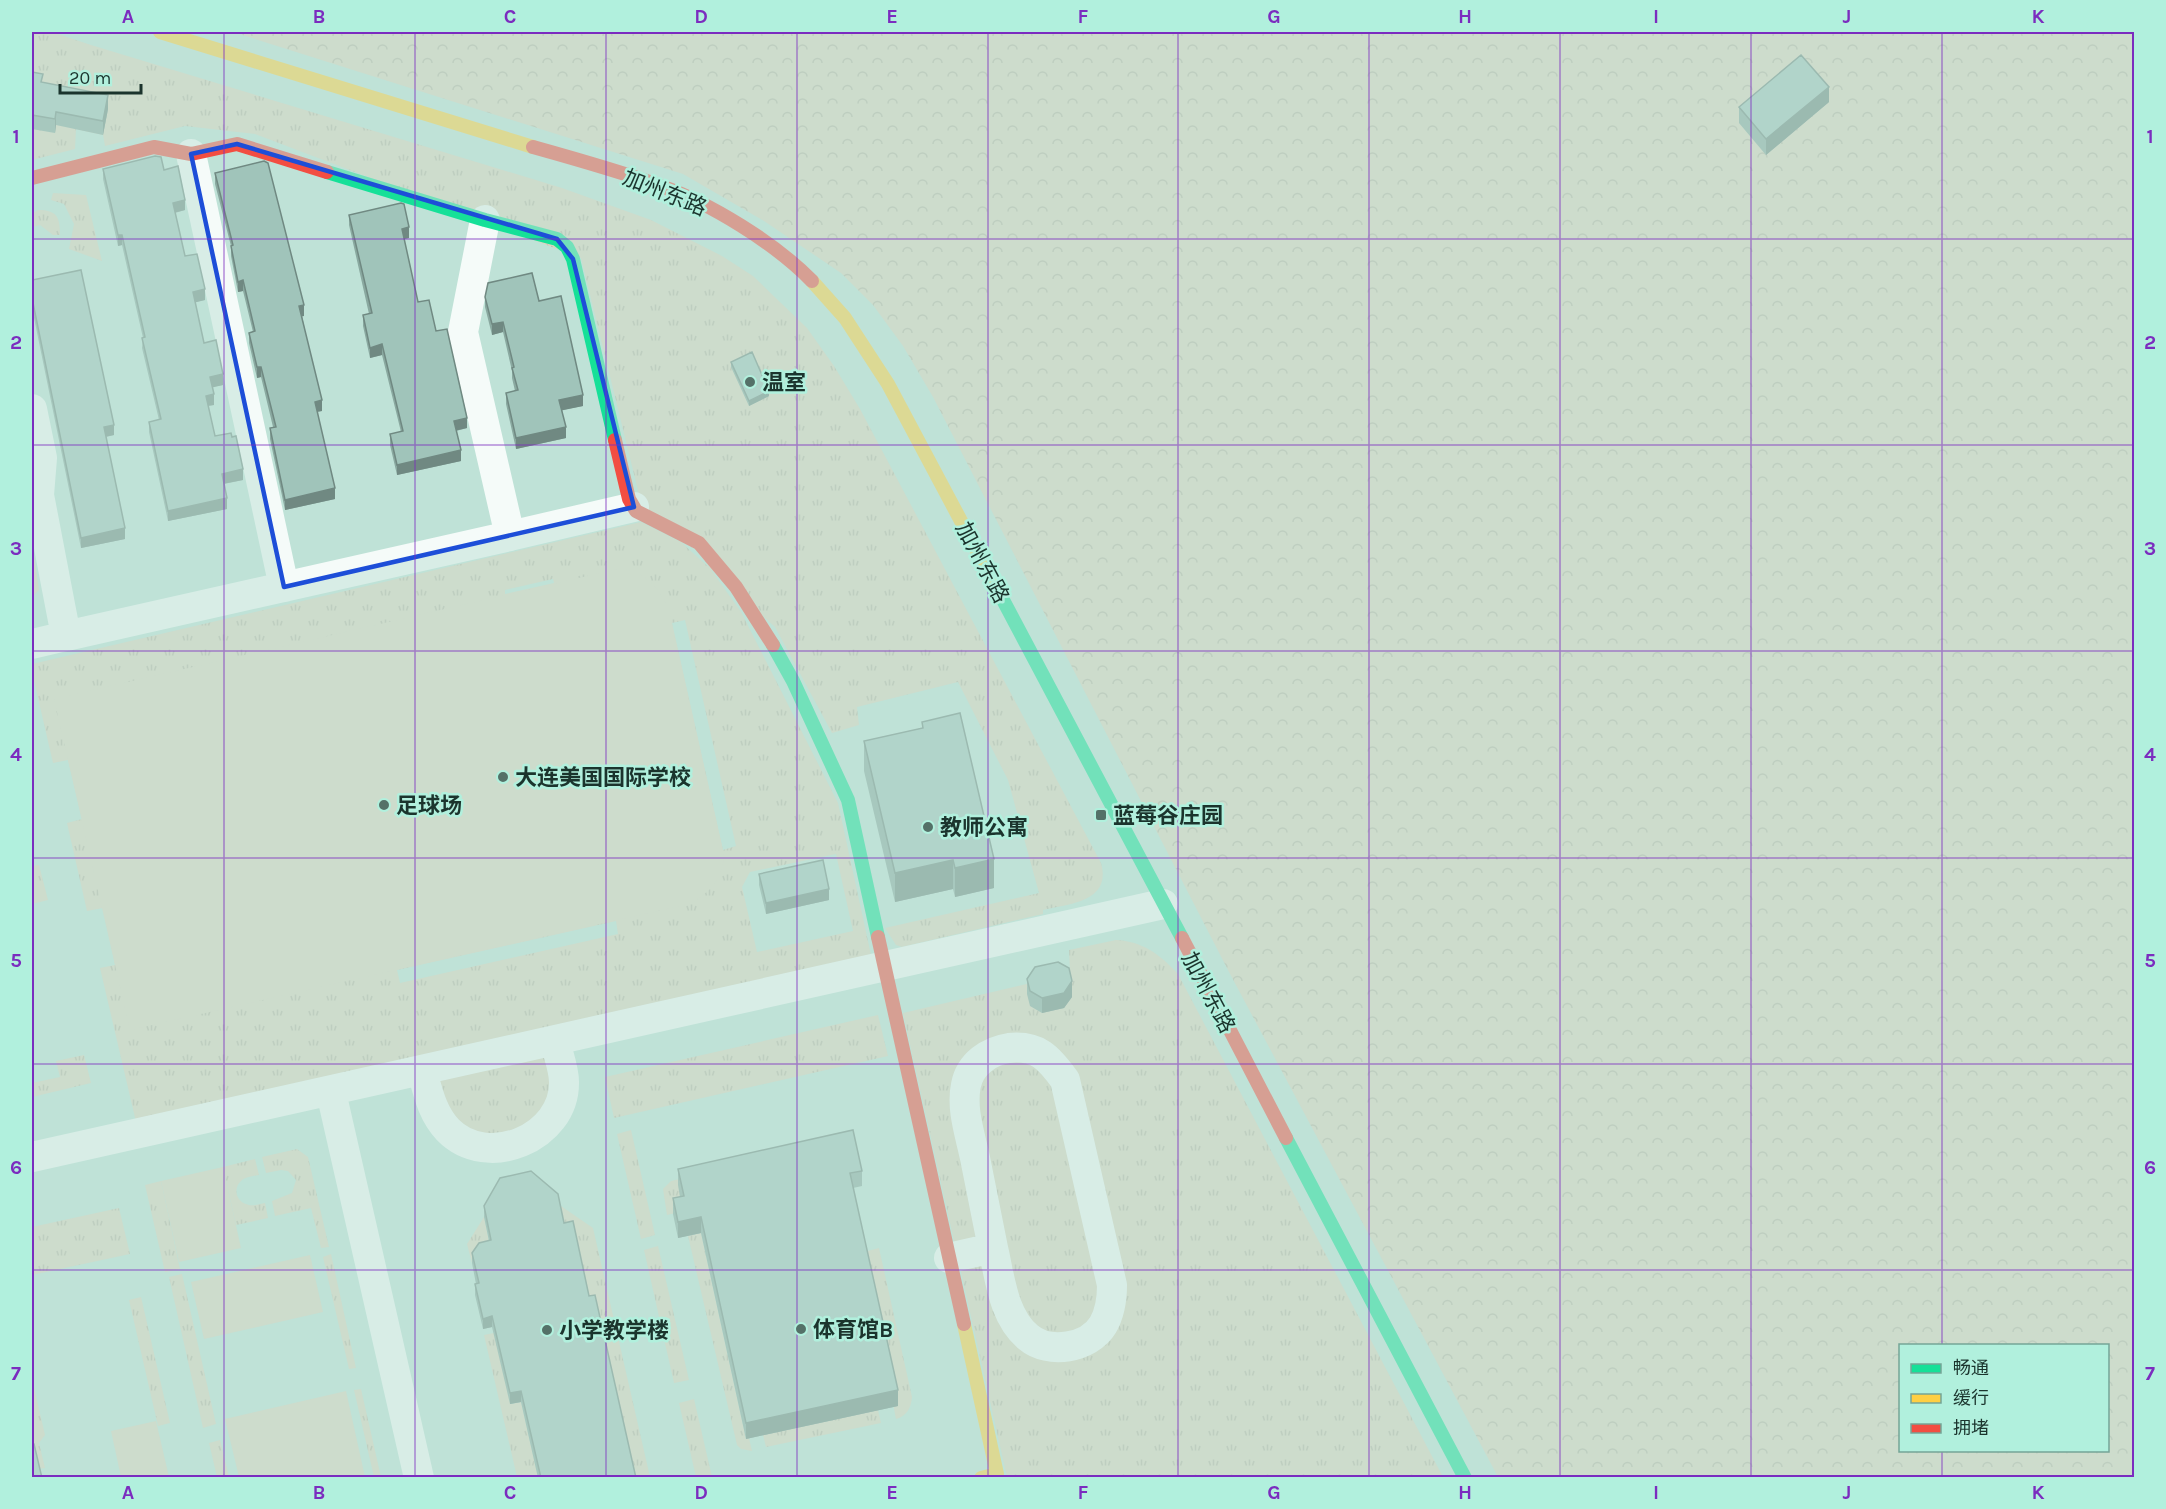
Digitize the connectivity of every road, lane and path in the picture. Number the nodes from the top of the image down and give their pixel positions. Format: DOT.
graph roads {
  1 [pos="160,32"];
  2 [pos="190,154"];
  3 [pos="32,178"];
  4 [pos="485,220"];
  5 [pos="32,409"];
  6 [pos="634,507"];
  7 [pos="510,536"];
  8 [pos="284,587"];
  9 [pos="66,636"];
  10 [pos="32,644"];
  11 [pos="1163,904"];
  12 [pos="885,967"];
  13 [pos="555,1041"];
  14 [pos="422,1071"];
  15 [pos="331,1092"];
  16 [pos="32,1157"];
  17 [pos="993,1248"];
  18 [pos="949,1258"];
  19 [pos="997,1476"];
  20 [pos="419,1478"];
  21 [pos="981,1478"];
  22 [pos="1464,1478"];
  1 -- 11 [label="street, 加州东路"];
  2 -- 3 [label="street"];
  2 -- 4 [label="street"];
  2 -- 8 [label="street"];
  4 -- 6 [label="street"];
  4 -- 7 [label="street"];
  5 -- 9 [label="street"];
  6 -- 7 [label="street"];
  6 -- 12 [label="street"];
  7 -- 8 [label="street"];
  8 -- 9 [label="street"];
  9 -- 10 [label="street"];
  11 -- 12 [label="street"];
  11 -- 22 [label="street, 加州东路"];
  12 -- 13 [label="street"];
  12 -- 18 [label="street"];
  13 -- 14 [label="street"];
  13 -- 14 [label="street"];
  14 -- 15 [label="street"];
  15 -- 16 [label="street"];
  15 -- 20 [label="street"];
  17 -- 17 [label="street"];
  17 -- 18 [label="street"];
  18 -- 19 [label="street"];
  19 -- 21 [label="street"];
}
